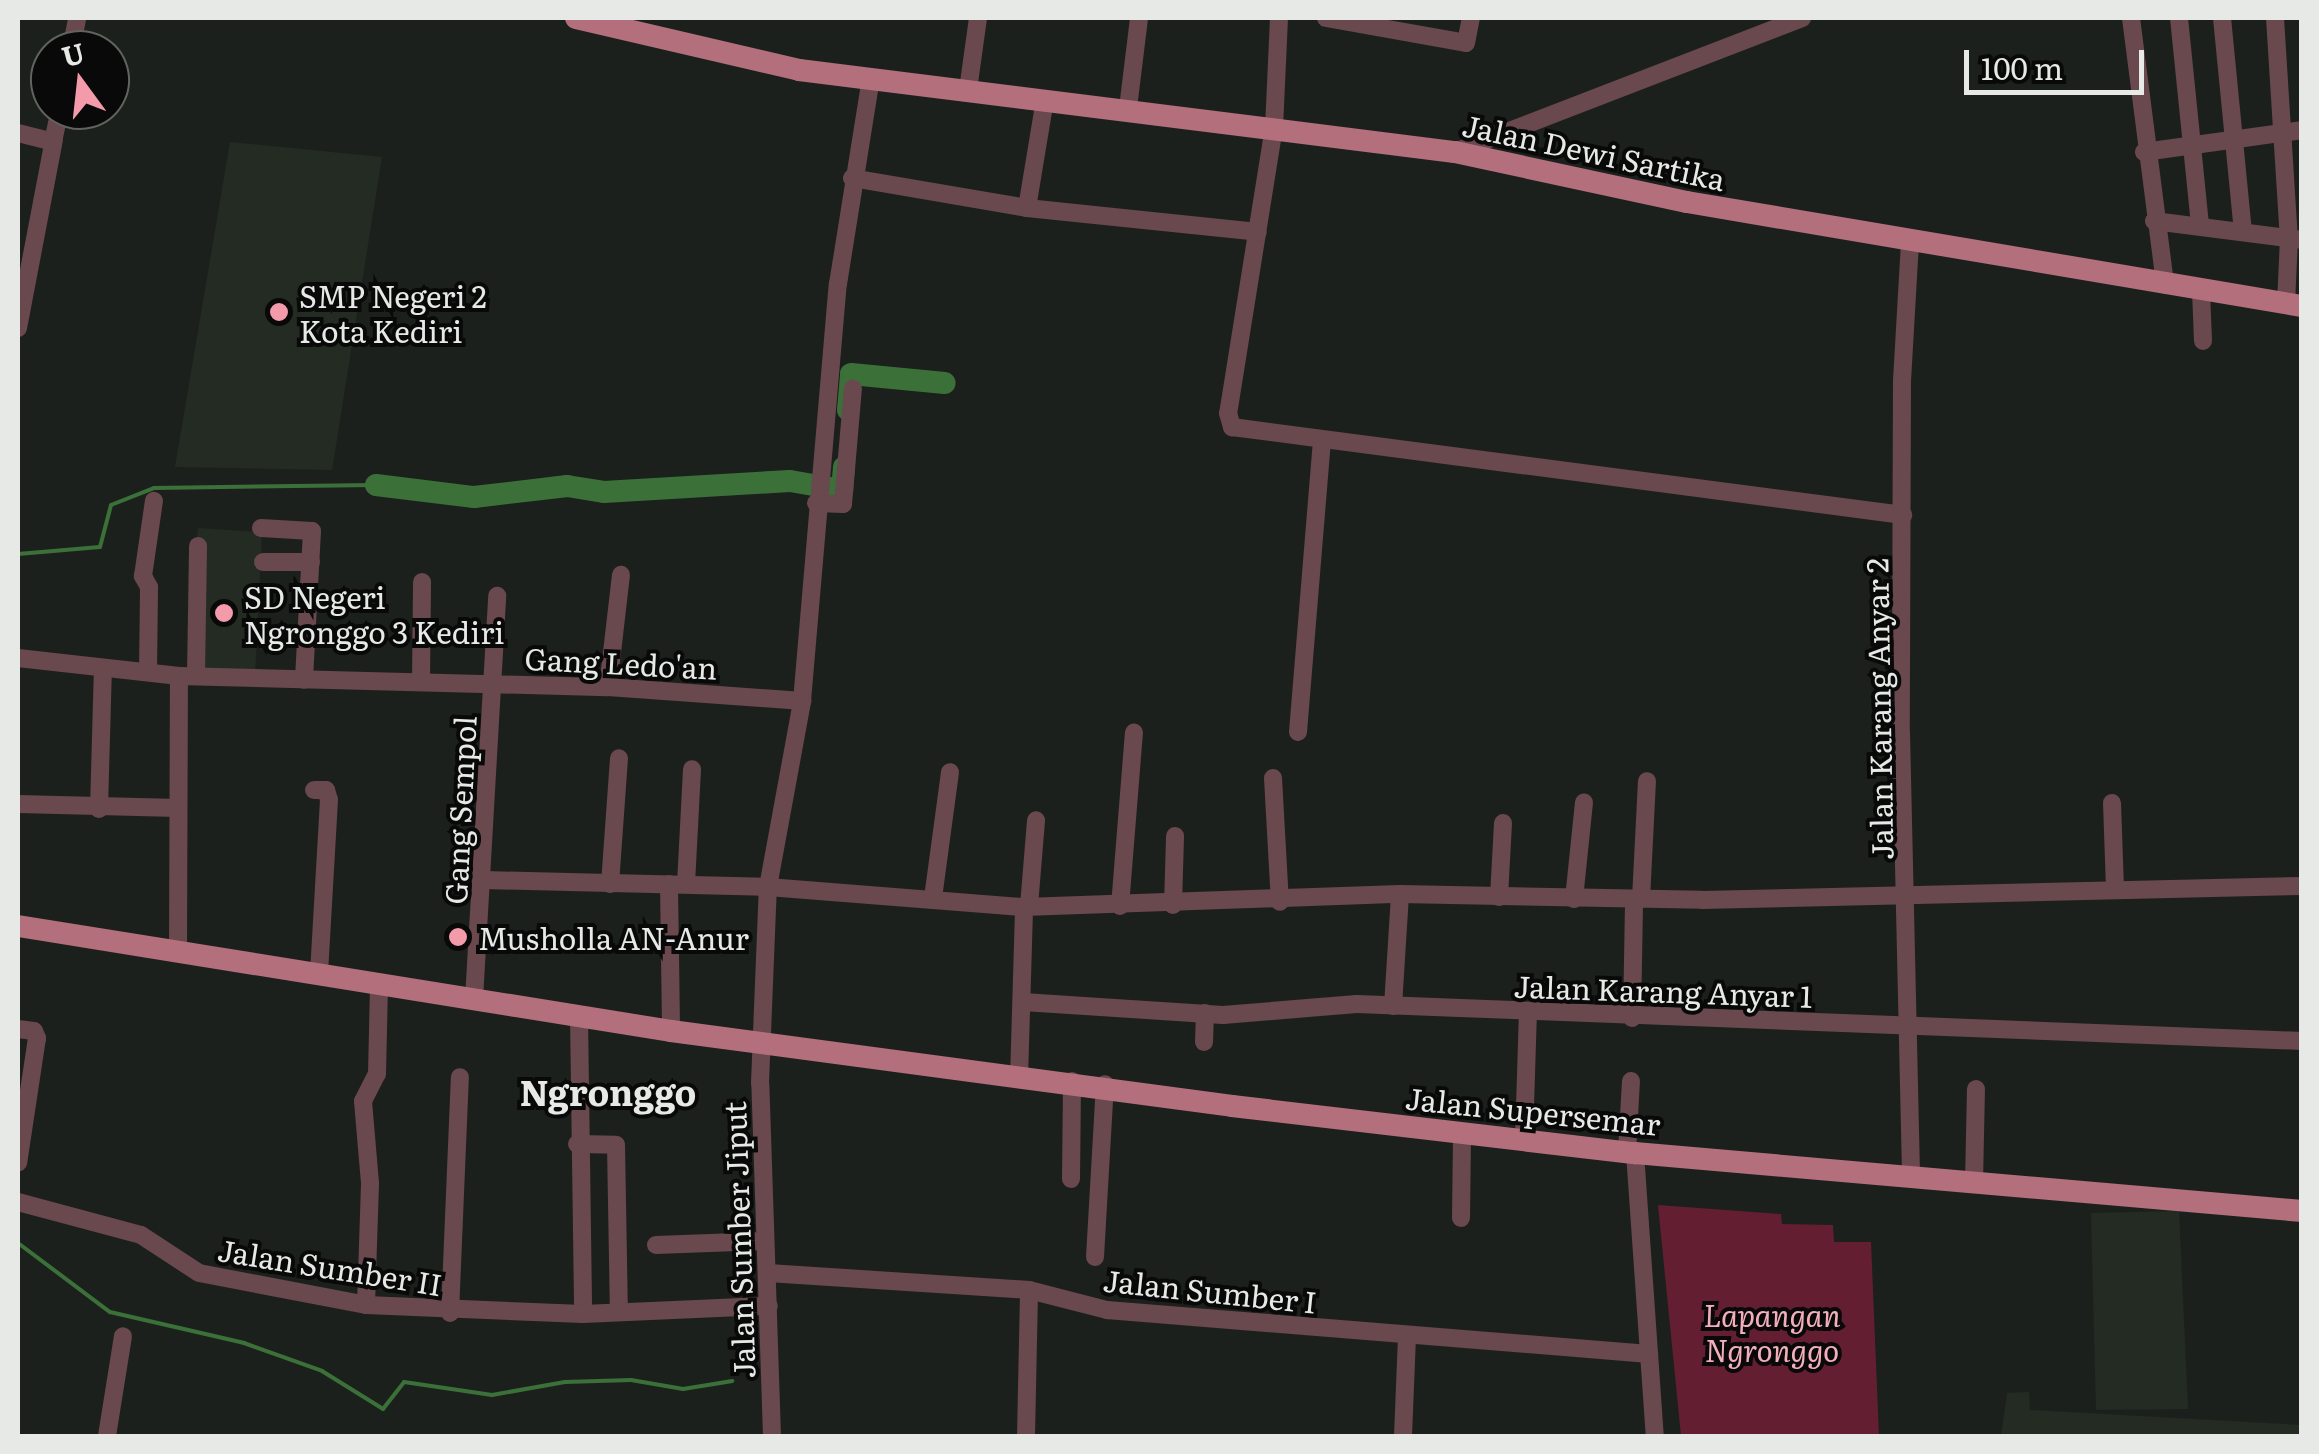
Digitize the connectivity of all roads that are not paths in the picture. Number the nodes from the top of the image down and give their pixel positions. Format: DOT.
graph roads {
  1 [pos="576,18"];
  2 [pos="978,18"];
  3 [pos="1139,18"];
  4 [pos="1279,18"];
  5 [pos="1326,18"];
  6 [pos="1470,18"];
  7 [pos="1802,18"];
  8 [pos="2131,18"];
  9 [pos="2180,18"];
  10 [pos="2222,18"];
  11 [pos="2274,18"];
  12 [pos="1365,22"];
  13 [pos="1466,42"];
  14 [pos="1485,46"];
  15 [pos="870,79"];
  16 [pos="968,90"];
  17 [pos="1045,99"];
  18 [pos="1128,108"];
  19 [pos="1274,127"];
  20 [pos="56,130"];
  21 [pos="2302,130"];
  22 [pos="2281,132"];
  23 [pos="18,133"];
  24 [pos="2233,138"];
  25 [pos="54,140"];
  26 [pos="2188,144"];
  27 [pos="1456,152"];
  28 [pos="2144,152"];
  29 [pos="852,178"];
  30 [pos="1027,208"];
  31 [pos="2154,221"];
  32 [pos="2200,226"];
  33 [pos="1258,232"];
  34 [pos="2243,232"];
  35 [pos="2295,239"];
  36 [pos="1910,242"];
  37 [pos="2165,286"];
  38 [pos="2201,291"];
  39 [pos="2294,305"];
  40 [pos="18,328"];
  41 [pos="2203,340"];
  42 [pos="853,388"];
  43 [pos="1322,440"];
  44 [pos="816,499"];
  45 [pos="154,501"];
  46 [pos="1903,514"];
  47 [pos="261,528"];
  48 [pos="198,546"];
  49 [pos="263,562"];
  50 [pos="312,562"];
  51 [pos="621,575"];
  52 [pos="422,582"];
  53 [pos="496,596"];
  54 [pos="18,658"];
  55 [pos="103,668"];
  56 [pos="148,672"];
  57 [pos="188,676"];
  58 [pos="304,680"];
  59 [pos="422,680"];
  60 [pos="493,682"];
  61 [pos="608,686"];
  62 [pos="802,701"];
  63 [pos="1298,732"];
  64 [pos="1134,733"];
  65 [pos="619,758"];
  66 [pos="692,769"];
  67 [pos="950,772"];
  68 [pos="1273,778"];
  69 [pos="1647,781"];
  70 [pos="314,790"];
  71 [pos="2112,802"];
  72 [pos="1584,803"];
  73 [pos="18,804"];
  74 [pos="178,808"];
  75 [pos="99,809"];
  76 [pos="1036,820"];
  77 [pos="1504,823"];
  78 [pos="1174,836"];
  79 [pos="484,880"];
  80 [pos="610,884"];
  81 [pos="677,884"];
  82 [pos="768,886"];
  83 [pos="2302,886"];
  84 [pos="2115,888"];
  85 [pos="1400,894"];
  86 [pos="1909,895"];
  87 [pos="1499,897"];
  88 [pos="933,898"];
  89 [pos="1574,898"];
  90 [pos="1637,899"];
  91 [pos="1280,902"];
  92 [pos="1173,905"];
  93 [pos="1120,906"];
  94 [pos="1026,907"];
  95 [pos="18,926"];
  96 [pos="178,952"];
  97 [pos="319,973"];
  98 [pos="379,983"];
  99 [pos="474,1000"];
  100 [pos="1023,1002"];
  101 [pos="1393,1006"];
  102 [pos="1528,1013"];
  103 [pos="1205,1014"];
  104 [pos="579,1016"];
  105 [pos="1632,1018"];
  106 [pos="1909,1026"];
  107 [pos="18,1028"];
  108 [pos="671,1031"];
  109 [pos="762,1041"];
  110 [pos="2302,1041"];
  111 [pos="1204,1042"];
  112 [pos="460,1077"];
  113 [pos="1018,1079"];
  114 [pos="1632,1081"];
  115 [pos="1072,1082"];
  116 [pos="1106,1084"];
  117 [pos="1976,1089"];
  118 [pos="1462,1132"];
  119 [pos="1524,1138"];
  120 [pos="577,1144"];
  121 [pos="1631,1152"];
  122 [pos="18,1163"];
  123 [pos="1912,1176"];
  124 [pos="1072,1178"];
  125 [pos="1974,1183"];
  126 [pos="18,1202"];
  127 [pos="2302,1212"];
  128 [pos="1460,1218"];
  129 [pos="766,1242"];
  130 [pos="656,1245"];
  131 [pos="1095,1257"];
  132 [pos="768,1273"];
  133 [pos="1029,1290"];
  134 [pos="366,1306"];
  135 [pos="769,1306"];
  136 [pos="619,1312"];
  137 [pos="450,1313"];
  138 [pos="583,1314"];
  139 [pos="123,1336"];
  140 [pos="1407,1338"];
  141 [pos="1649,1354"];
  142 [pos="107,1436"];
  143 [pos="772,1436"];
  144 [pos="1026,1436"];
  145 [pos="1403,1436"];
  146 [pos="1655,1436"];
  1 -- 15 [label="main road, Jalan Dewi Sartika"];
  2 -- 16 [label="street"];
  3 -- 18 [label="street"];
  4 -- 19 [label="street"];
  5 -- 12 [label="street"];
  6 -- 13 [label="street"];
  7 -- 27 [label="street"];
  8 -- 28 [label="street"];
  9 -- 26 [label="street"];
  10 -- 24 [label="street"];
  11 -- 22 [label="street"];
  12 -- 13 [label="street"];
  13 -- 14 [label="street"];
  15 -- 16 [label="main road, Jalan Dewi Sartika"];
  15 -- 29 [label="street, Jalan Sumber Jiput"];
  16 -- 17 [label="main road, Jalan Dewi Sartika"];
  17 -- 18 [label="main road, Jalan Dewi Sartika"];
  17 -- 30 [label="street"];
  18 -- 19 [label="main road, Jalan Dewi Sartika"];
  19 -- 27 [label="main road, Jalan Dewi Sartika"];
  19 -- 33 [label="street"];
  20 -- 25 [label="street"];
  21 -- 22 [label="street"];
  22 -- 24 [label="street"];
  22 -- 35 [label="street"];
  23 -- 25 [label="street"];
  24 -- 26 [label="street"];
  24 -- 34 [label="street"];
  25 -- 40 [label="street"];
  26 -- 28 [label="street"];
  26 -- 32 [label="street"];
  27 -- 36 [label="main road, Jalan Dewi Sartika"];
  28 -- 31 [label="street"];
  29 -- 30 [label="street"];
  29 -- 44 [label="street, Jalan Sumber Jiput"];
  30 -- 33 [label="street"];
  31 -- 32 [label="street"];
  31 -- 37 [label="street"];
  32 -- 34 [label="street"];
  33 -- 43 [label="street"];
  34 -- 35 [label="street"];
  35 -- 39 [label="street"];
  36 -- 37 [label="main road, Jalan Dewi Sartika"];
  36 -- 46 [label="street, Jalan Karang Anyar 2"];
  37 -- 38 [label="main road, Jalan Dewi Sartika"];
  38 -- 39 [label="main road, Jalan Dewi Sartika"];
  38 -- 41 [label="street"];
  42 -- 44 [label="street"];
  43 -- 46 [label="street"];
  43 -- 63 [label="street"];
  44 -- 62 [label="street, Jalan Sumber Jiput"];
  45 -- 56 [label="street"];
  46 -- 86 [label="street, Jalan Karang Anyar 2"];
  47 -- 50 [label="street"];
  48 -- 57 [label="street"];
  49 -- 50 [label="street"];
  50 -- 58 [label="street"];
  51 -- 61 [label="street"];
  52 -- 59 [label="street"];
  53 -- 60 [label="street, Gang Sempol"];
  54 -- 55 [label="street, Gang Ledo'an"];
  55 -- 56 [label="street, Gang Ledo'an"];
  55 -- 75 [label="street"];
  56 -- 57 [label="street, Gang Ledo'an"];
  57 -- 58 [label="street, Gang Ledo'an"];
  57 -- 74 [label="street"];
  58 -- 59 [label="street, Gang Ledo'an"];
  59 -- 60 [label="street, Gang Ledo'an"];
  60 -- 61 [label="street, Gang Ledo'an"];
  60 -- 79 [label="street, Gang Sempol"];
  61 -- 62 [label="street, Gang Ledo'an"];
  62 -- 82 [label="street, Jalan Sumber Jiput"];
  64 -- 93 [label="street"];
  65 -- 80 [label="street"];
  66 -- 81 [label="street"];
  67 -- 88 [label="street"];
  68 -- 91 [label="street"];
  69 -- 90 [label="street"];
  70 -- 97 [label="street"];
  71 -- 84 [label="street"];
  72 -- 89 [label="street"];
  73 -- 75 [label="street"];
  74 -- 75 [label="street"];
  74 -- 96 [label="street"];
  76 -- 94 [label="street"];
  77 -- 87 [label="street"];
  78 -- 92 [label="street"];
  79 -- 80 [label="street"];
  79 -- 99 [label="street, Gang Sempol"];
  80 -- 81 [label="street"];
  81 -- 82 [label="street"];
  81 -- 108 [label="street"];
  82 -- 88 [label="street"];
  82 -- 109 [label="street, Jalan Sumber Jiput"];
  83 -- 84 [label="street"];
  84 -- 86 [label="street"];
  85 -- 87 [label="street"];
  85 -- 91 [label="street"];
  85 -- 101 [label="street"];
  86 -- 90 [label="street"];
  86 -- 106 [label="street, Jalan Karang Anyar 2"];
  87 -- 89 [label="street"];
  88 -- 94 [label="street"];
  89 -- 90 [label="street"];
  90 -- 105 [label="street"];
  91 -- 92 [label="street"];
  92 -- 93 [label="street"];
  93 -- 94 [label="street"];
  94 -- 100 [label="street"];
  95 -- 96 [label="main road, Jalan Supersemar"];
  96 -- 97 [label="main road, Jalan Supersemar"];
  97 -- 98 [label="main road, Jalan Supersemar"];
  98 -- 99 [label="main road, Jalan Supersemar"];
  98 -- 134 [label="street"];
  99 -- 104 [label="main road, Jalan Supersemar"];
  100 -- 103 [label="street, Jalan Karang Anyar 1"];
  100 -- 113 [label="street"];
  101 -- 102 [label="street, Jalan Karang Anyar 1"];
  101 -- 103 [label="street, Jalan Karang Anyar 1"];
  102 -- 105 [label="street, Jalan Karang Anyar 1"];
  102 -- 119 [label="street"];
  103 -- 111 [label="street"];
  104 -- 108 [label="main road, Jalan Supersemar"];
  104 -- 120 [label="street"];
  105 -- 106 [label="street, Jalan Karang Anyar 1"];
  106 -- 110 [label="street, Jalan Karang Anyar 1"];
  106 -- 123 [label="street, Jalan Karang Anyar 2"];
  107 -- 122 [label="street"];
  108 -- 109 [label="main road, Jalan Supersemar"];
  109 -- 113 [label="main road, Jalan Supersemar"];
  109 -- 129 [label="street, Jalan Sumber Jiput"];
  112 -- 137 [label="street"];
  113 -- 115 [label="main road, Jalan Supersemar"];
  114 -- 121 [label="street"];
  115 -- 116 [label="main road, Jalan Supersemar"];
  115 -- 124 [label="street"];
  116 -- 118 [label="main road, Jalan Supersemar"];
  116 -- 131 [label="street"];
  117 -- 125 [label="street"];
  118 -- 119 [label="main road, Jalan Supersemar"];
  118 -- 128 [label="street"];
  119 -- 121 [label="main road, Jalan Supersemar"];
  120 -- 136 [label="street"];
  120 -- 138 [label="street"];
  121 -- 123 [label="main road, Jalan Supersemar"];
  121 -- 141 [label="street"];
  123 -- 125 [label="main road, Jalan Supersemar"];
  125 -- 127 [label="main road, Jalan Supersemar"];
  126 -- 134 [label="street, Jalan Sumber II"];
  129 -- 130 [label="street"];
  129 -- 132 [label="street, Jalan Sumber Jiput"];
  132 -- 133 [label="street, Jalan Sumber I"];
  132 -- 135 [label="street, Jalan Sumber Jiput"];
  133 -- 140 [label="street, Jalan Sumber I"];
  133 -- 144 [label="street"];
  134 -- 137 [label="street, Jalan Sumber II"];
  135 -- 136 [label="street, Jalan Sumber II"];
  135 -- 143 [label="street, Jalan Sumber Jiput"];
  136 -- 138 [label="street, Jalan Sumber II"];
  137 -- 138 [label="street, Jalan Sumber II"];
  139 -- 142 [label="street"];
  140 -- 141 [label="street, Jalan Sumber I"];
  140 -- 145 [label="street"];
  141 -- 146 [label="street"];
}
